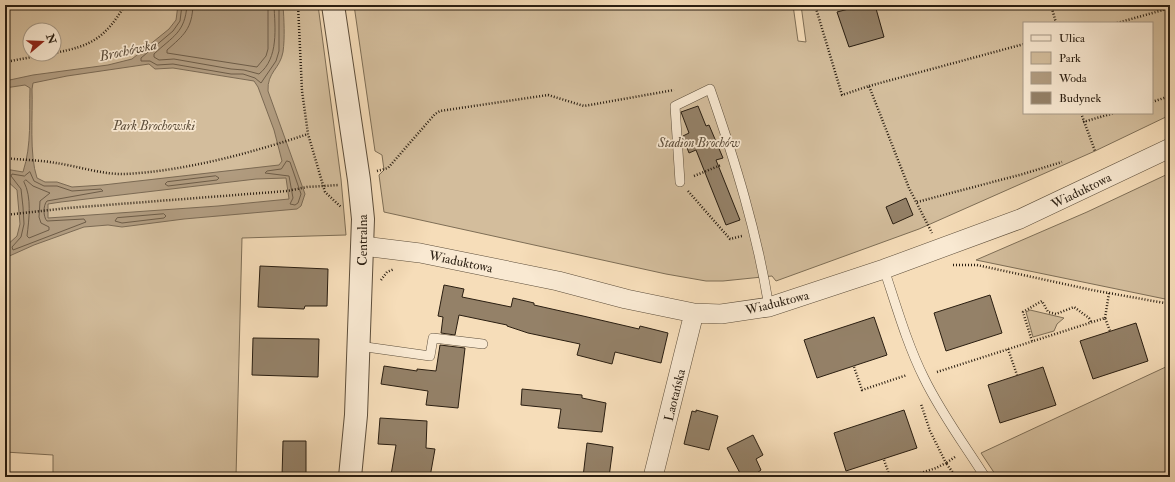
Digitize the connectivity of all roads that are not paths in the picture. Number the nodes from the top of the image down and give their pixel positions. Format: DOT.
graph roads {
  1 [pos="333,5"];
  2 [pos="1170,148"];
  3 [pos="680,182"];
  4 [pos="363,246"];
  5 [pos="884,269"];
  6 [pos="769,307"];
  7 [pos="694,313"];
  8 [pos="483,344"];
  9 [pos="359,346"];
  10 [pos="350,477"];
  11 [pos="653,477"];
  12 [pos="985,477"];
  1 -- 4 [label="street, Centralna"];
  2 -- 5 [label="street, Wiaduktowa"];
  3 -- 6 [label="lane"];
  4 -- 7 [label="street, Wiaduktowa"];
  4 -- 9 [label="street, Centralna"];
  5 -- 6 [label="street, Wiaduktowa"];
  5 -- 12 [label="lane"];
  6 -- 7 [label="street, Wiaduktowa"];
  7 -- 11 [label="street, Laotańska"];
  8 -- 9 [label="lane"];
  9 -- 10 [label="street, Centralna"];
}
